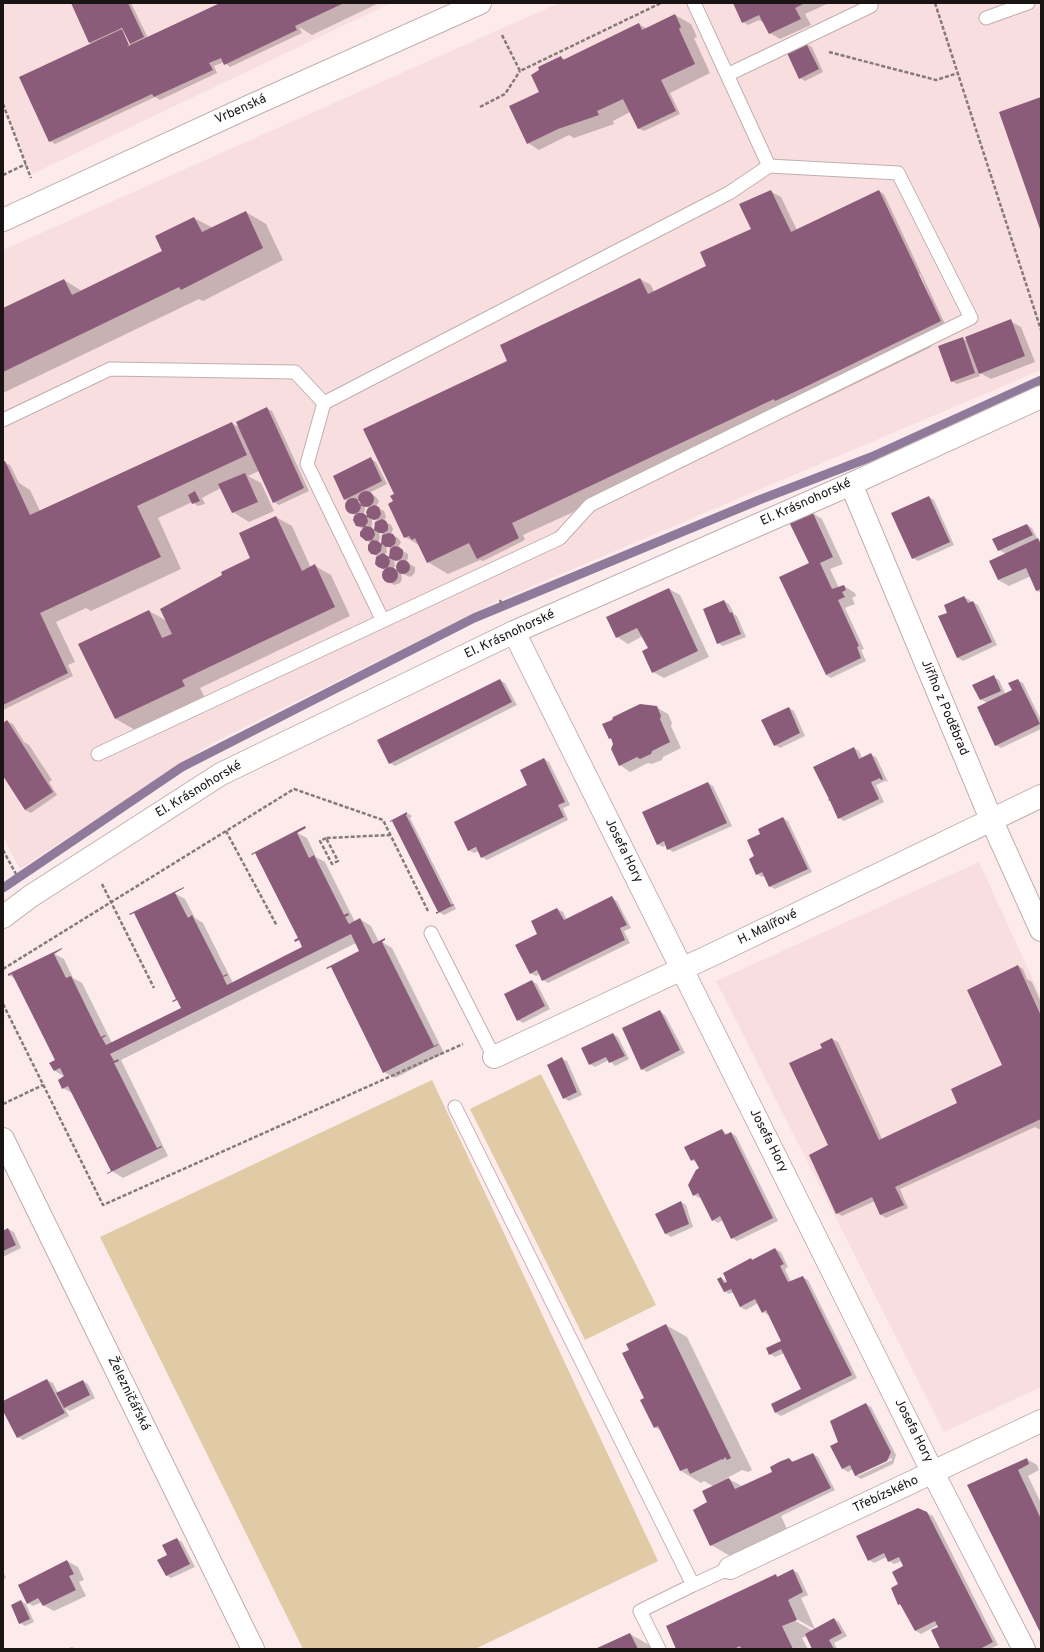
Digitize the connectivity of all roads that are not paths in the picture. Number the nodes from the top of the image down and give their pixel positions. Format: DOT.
graph roads {
  1 [pos="480,3"];
  2 [pos="694,3"];
  3 [pos="1028,3"];
  4 [pos="871,6"];
  5 [pos="986,18"];
  6 [pos="727,75"];
  7 [pos="769,166"];
  8 [pos="4,216"];
  9 [pos="1041,397"];
  10 [pos="324,403"];
  11 [pos="3,420"];
  12 [pos="851,484"];
  13 [pos="383,621"];
  14 [pos="514,632"];
  15 [pos="98,754"];
  16 [pos="1041,796"];
  17 [pos="991,819"];
  18 [pos="3,917"];
  19 [pos="1041,930"];
  20 [pos="431,933"];
  21 [pos="682,969"];
  22 [pos="494,1057"];
  23 [pos="455,1107"];
  24 [pos="3,1139"];
  25 [pos="1041,1421"];
  26 [pos="934,1472"];
  27 [pos="730,1568"];
  28 [pos="693,1585"];
  29 [pos="253,1649"];
  30 [pos="659,1649"];
  31 [pos="1024,1649"];
  1 -- 8 [label="street, Vrbenská"];
  2 -- 6 [label="lane"];
  3 -- 5 [label="lane"];
  4 -- 6 [label="lane"];
  6 -- 7 [label="lane"];
  7 -- 10 [label="lane"];
  7 -- 13 [label="lane"];
  9 -- 12 [label="street, El. Krásnohorské"];
  10 -- 11 [label="lane"];
  10 -- 13 [label="lane"];
  12 -- 14 [label="street, El. Krásnohorské"];
  12 -- 17 [label="street, Jiřího z Poděbrad"];
  13 -- 15 [label="lane"];
  14 -- 18 [label="street, El. Krásnohorské"];
  14 -- 21 [label="street, Josefa Hory"];
  16 -- 17 [label="street, H. Malířové"];
  17 -- 19 [label="street, Jiřího z Poděbrad"];
  17 -- 21 [label="street, H. Malířové"];
  20 -- 22 [label="lane"];
  21 -- 22 [label="street, H. Malířové"];
  21 -- 26 [label="street, Josefa Hory"];
  23 -- 28 [label="lane"];
  24 -- 29 [label="street, Železničářská"];
  25 -- 26 [label="street, Třebízského"];
  26 -- 27 [label="street, Třebízského"];
  26 -- 31 [label="street, Josefa Hory"];
  27 -- 28 [label="lane"];
  28 -- 30 [label="lane"];
}
